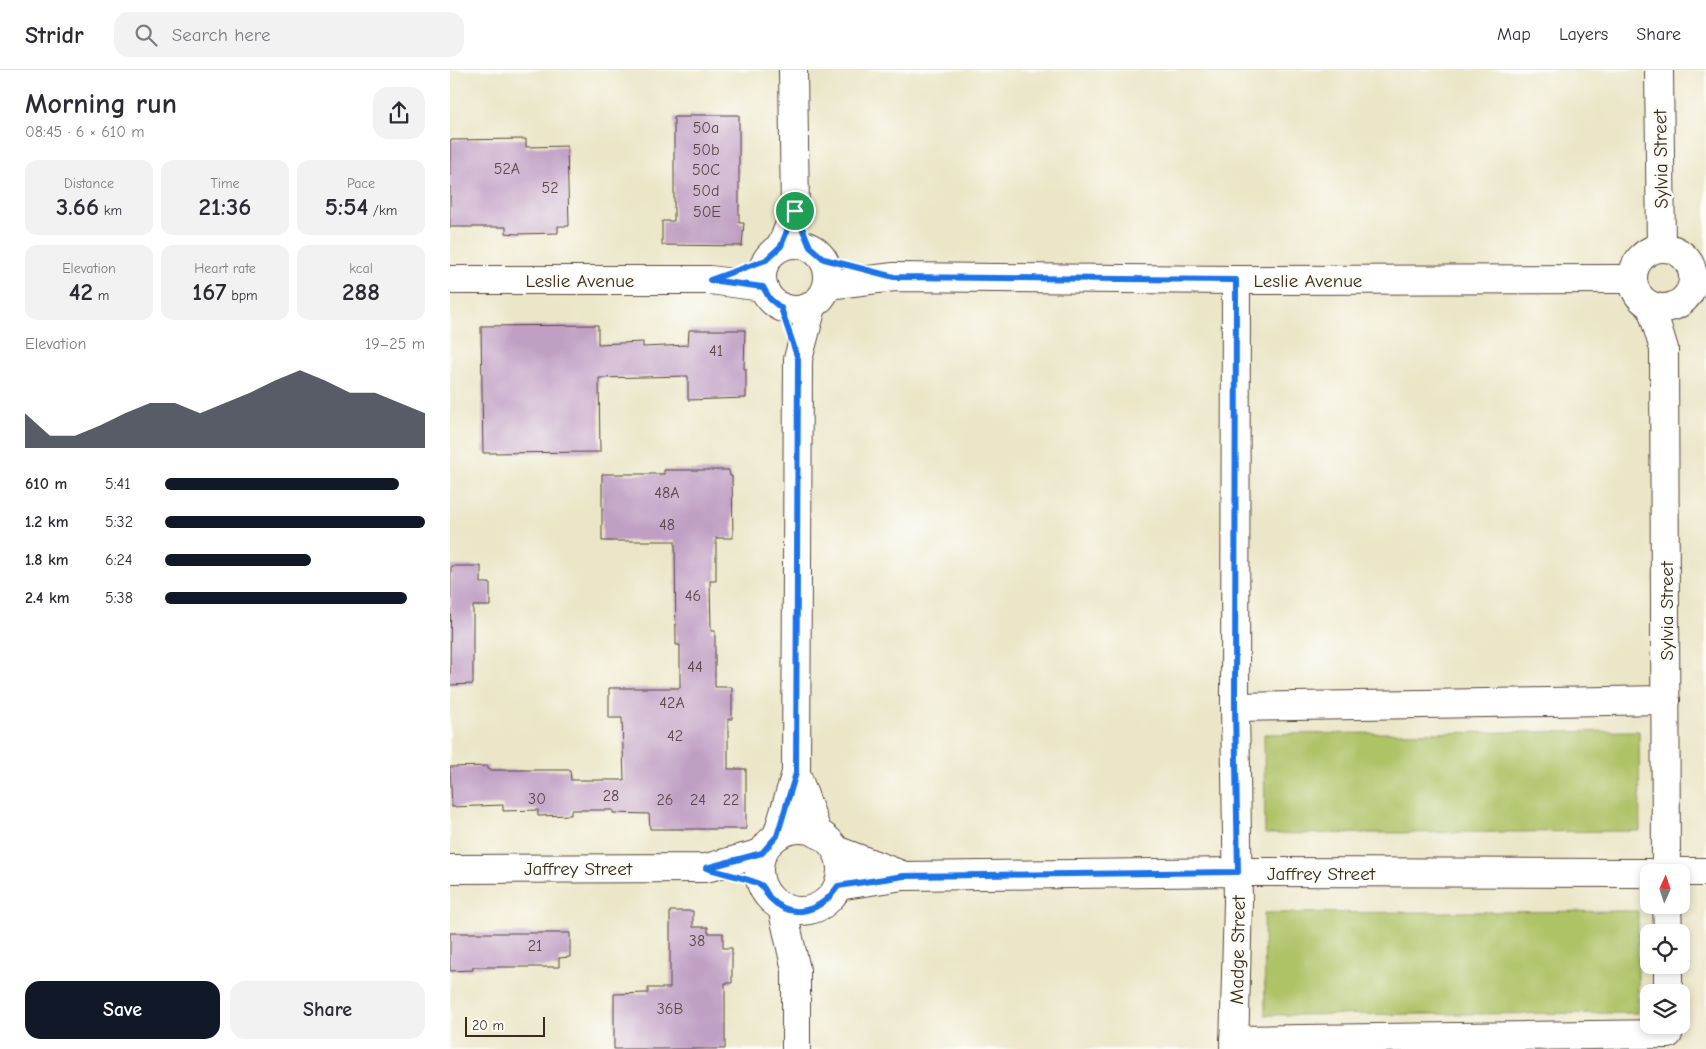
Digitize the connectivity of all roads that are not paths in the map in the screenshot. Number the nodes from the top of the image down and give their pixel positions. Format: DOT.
graph roads {
  1 [pos="793,70"];
  2 [pos="1659,70"];
  3 [pos="795,211"];
  4 [pos="1661,248"];
  5 [pos="774,253"];
  6 [pos="821,263"];
  7 [pos="1632,279"];
  8 [pos="1700,279"];
  9 [pos="450,280"];
  10 [pos="710,280"];
  11 [pos="1236,280"];
  12 [pos="763,287"];
  13 [pos="1679,303"];
  14 [pos="1651,306"];
  15 [pos="812,307"];
  16 [pos="781,308"];
  17 [pos="1664,349"];
  18 [pos="798,359"];
  19 [pos="1666,700"];
  20 [pos="1235,707"];
  21 [pos="796,773"];
  22 [pos="827,842"];
  23 [pos="770,844"];
  24 [pos="1666,864"];
  25 [pos="706,868"];
  26 [pos="450,869"];
  27 [pos="1238,872"];
  28 [pos="1690,872"];
  29 [pos="1706,872"];
  30 [pos="1640,873"];
  31 [pos="904,876"];
  32 [pos="762,886"];
  33 [pos="838,886"];
  34 [pos="782,907"];
  35 [pos="814,908"];
  36 [pos="796,970"];
  37 [pos="1668,1036"];
  38 [pos="1234,1044"];
  39 [pos="796,1049"];
  1 -- 3 [label="street"];
  2 -- 4 [label="street, Sylvia Street"];
  3 -- 5 [label="street"];
  3 -- 6 [label="street"];
  4 -- 7 [label="street"];
  4 -- 8 [label="street"];
  5 -- 6 [label="street"];
  5 -- 10 [label="street, Leslie Avenue"];
  5 -- 12 [label="street"];
  6 -- 11 [label="street, Leslie Avenue"];
  6 -- 15 [label="street"];
  7 -- 11 [label="street, Leslie Avenue"];
  7 -- 14 [label="street"];
  8 -- 13 [label="street"];
  9 -- 10 [label="street, Leslie Avenue"];
  10 -- 12 [label="street, Leslie Avenue"];
  11 -- 20 [label="street, Madge Street"];
  12 -- 16 [label="street"];
  13 -- 14 [label="street"];
  13 -- 17 [label="street, Sylvia Street"];
  14 -- 17 [label="street, Sylvia Street"];
  15 -- 16 [label="street"];
  15 -- 18 [label="street"];
  16 -- 18 [label="street"];
  17 -- 19 [label="street, Sylvia Street"];
  18 -- 21 [label="street"];
  19 -- 20 [label="street"];
  19 -- 24 [label="street, Sylvia Street"];
  20 -- 27 [label="street, Madge Street"];
  21 -- 22 [label="street"];
  21 -- 23 [label="street"];
  22 -- 23 [label="street"];
  22 -- 31 [label="street, Jaffrey Street"];
  22 -- 33 [label="street"];
  23 -- 25 [label="street, Jaffrey Street"];
  23 -- 32 [label="street"];
  25 -- 26 [label="street, Jaffrey Street"];
  25 -- 32 [label="street, Jaffrey Street"];
  27 -- 30 [label="street, Jaffrey Street"];
  27 -- 31 [label="street, Jaffrey Street"];
  27 -- 38 [label="street, Madge Street"];
  28 -- 29 [label="street"];
  31 -- 33 [label="street, Jaffrey Street"];
  32 -- 34 [label="street"];
  33 -- 35 [label="street"];
  34 -- 35 [label="street"];
  34 -- 36 [label="street"];
  35 -- 36 [label="street"];
  36 -- 39 [label="street"];
  37 -- 38 [label="street"];
}
